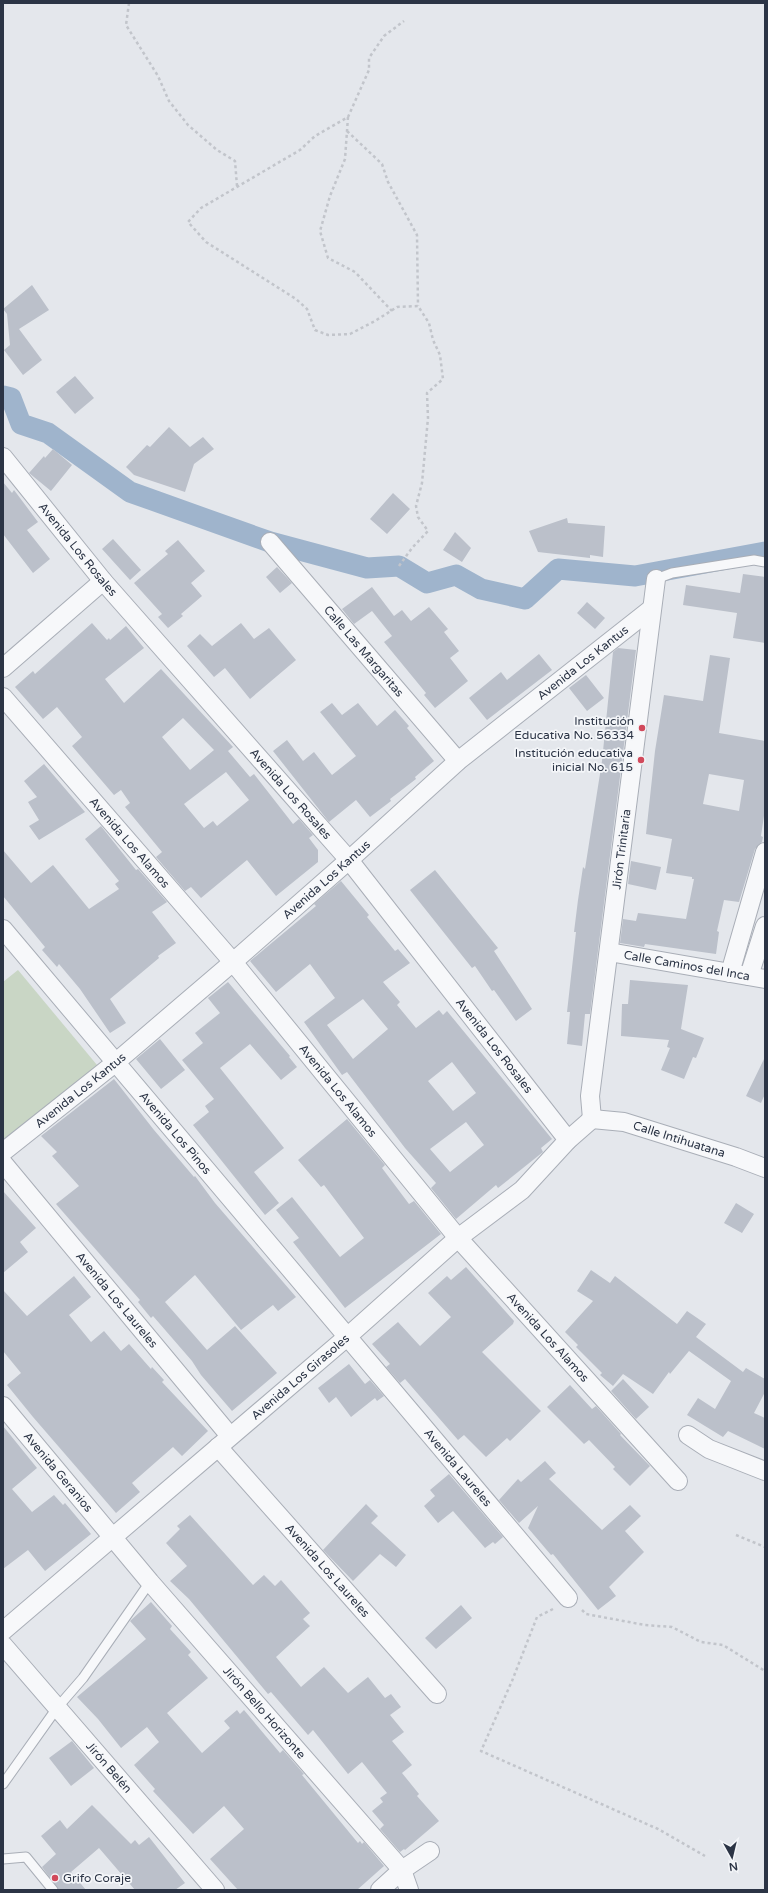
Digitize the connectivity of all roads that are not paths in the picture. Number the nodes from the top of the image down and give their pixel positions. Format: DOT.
graph roads {
  1 [pos="3,457"];
  2 [pos="270,542"];
  3 [pos="765,562"];
  4 [pos="656,580"];
  5 [pos="103,581"];
  6 [pos="651,609"];
  7 [pos="3,668"];
  8 [pos="3,697"];
  9 [pos="458,761"];
  10 [pos="765,852"];
  11 [pos="349,860"];
  12 [pos="765,926"];
  13 [pos="3,929"];
  14 [pos="609,952"];
  15 [pos="233,962"];
  16 [pos="730,973"];
  17 [pos="757,977"];
  18 [pos="115,1063"];
  19 [pos="592,1119"];
  20 [pos="568,1140"];
  21 [pos="3,1152"];
  22 [pos="3,1163"];
  23 [pos="765,1168"];
  24 [pos="458,1238"];
  25 [pos="347,1337"];
  26 [pos="3,1406"];
  27 [pos="688,1435"];
  28 [pos="224,1441"];
  29 [pos="765,1471"];
  30 [pos="678,1481"];
  31 [pos="114,1537"];
  32 [pos="150,1582"];
  33 [pos="568,1598"];
  34 [pos="3,1631"];
  35 [pos="3,1645"];
  36 [pos="437,1694"];
  37 [pos="57,1708"];
  38 [pos="3,1784"];
  39 [pos="430,1851"];
  40 [pos="3,1860"];
  41 [pos="402,1870"];
  42 [pos="53,1890"];
  43 [pos="215,1890"];
  44 [pos="380,1890"];
  45 [pos="409,1890"];
  1 -- 5 [label="street, Avenida Los Rosales"];
  2 -- 9 [label="street, Calle Las Margaritas"];
  3 -- 4 [label="lane"];
  4 -- 6 [label="street, Jirón Trinitaria"];
  5 -- 7 [label="street"];
  5 -- 11 [label="street, Avenida Los Rosales"];
  6 -- 9 [label="street, Avenida Los Kantus"];
  6 -- 14 [label="street, Jirón Trinitaria"];
  8 -- 15 [label="street, Avenida Los Alamos"];
  9 -- 11 [label="street, Avenida Los Kantus"];
  10 -- 16 [label="street"];
  11 -- 15 [label="street, Avenida Los Kantus"];
  11 -- 20 [label="street, Avenida Los Rosales"];
  12 -- 17 [label="street"];
  13 -- 18 [label="street, Avenida Los Pinos"];
  14 -- 16 [label="street, Calle Caminos del Inca"];
  14 -- 19 [label="street, Jirón Trinitaria"];
  15 -- 18 [label="street, Avenida Los Kantus"];
  15 -- 24 [label="street, Avenida Los Alamos"];
  16 -- 17 [label="street, Calle Caminos del Inca"];
  18 -- 21 [label="street, Avenida Los Kantus"];
  18 -- 25 [label="street, Avenida Los Pinos"];
  19 -- 20 [label="street, Avenida Los Girasoles"];
  19 -- 23 [label="street, Calle Intihuatana"];
  20 -- 24 [label="street, Avenida Los Girasoles"];
  22 -- 28 [label="street, Avenida Los Laureles"];
  24 -- 25 [label="street, Avenida Los Girasoles"];
  24 -- 30 [label="street, Avenida Los Alamos"];
  25 -- 28 [label="street, Avenida Los Girasoles"];
  25 -- 33 [label="street, Avenida Laureles"];
  26 -- 31 [label="street, Avenida Geranios"];
  27 -- 29 [label="street"];
  28 -- 31 [label="street, Avenida Los Girasoles"];
  28 -- 36 [label="street, Avenida Los Laureles"];
  31 -- 32 [label="street, Jirón Bello Horizonte"];
  31 -- 34 [label="street, Avenida Los Girasoles"];
  32 -- 37 [label="lane"];
  32 -- 41 [label="street, Jirón Bello Horizonte"];
  35 -- 37 [label="street, Jirón Belén"];
  37 -- 38 [label="lane"];
  37 -- 43 [label="street, Jirón Belén"];
  39 -- 41 [label="street"];
  40 -- 42 [label="lane"];
  41 -- 44 [label="street"];
  41 -- 45 [label="street, Jirón Bello Horizonte"];
}
